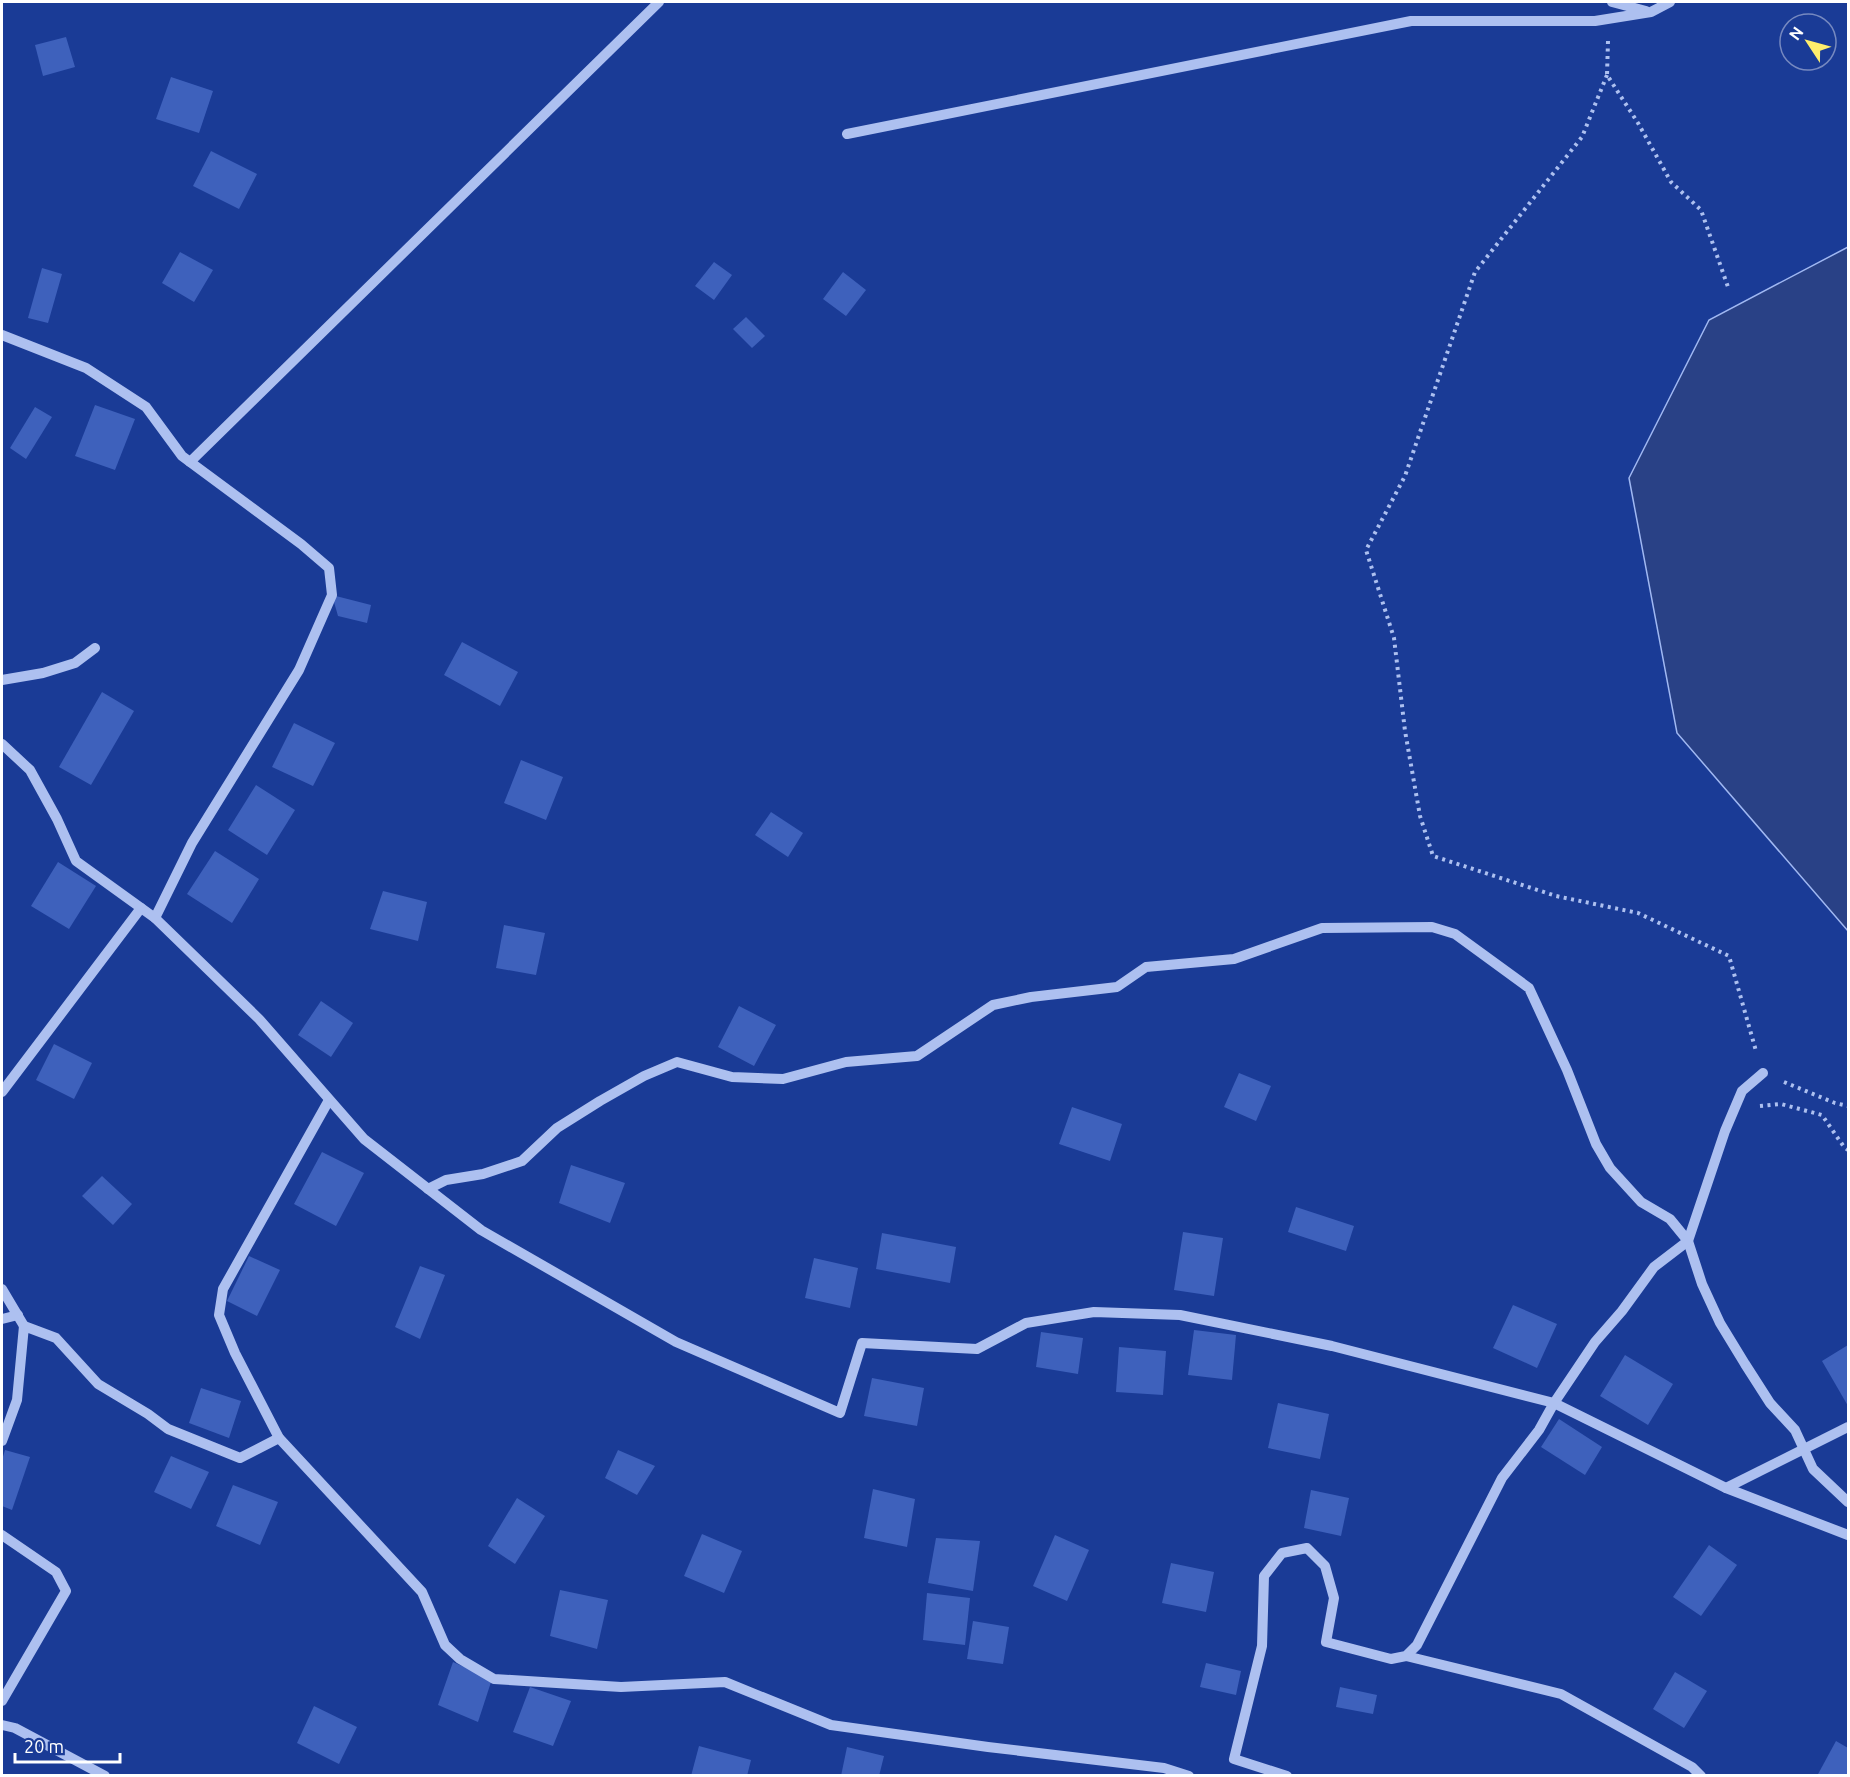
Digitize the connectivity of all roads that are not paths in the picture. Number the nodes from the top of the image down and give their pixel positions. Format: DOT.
graph roads {
  1 [pos="659,2"];
  2 [pos="1612,2"];
  3 [pos="1670,2"];
  4 [pos="1651,12"];
  5 [pos="847,134"];
  6 [pos="2,335"];
  7 [pos="190,462"];
  8 [pos="95,648"];
  9 [pos="2,680"];
  10 [pos="2,744"];
  11 [pos="141,908"];
  12 [pos="155,918"];
  13 [pos="1763,1073"];
  14 [pos="3,1088"];
  15 [pos="329,1100"];
  16 [pos="428,1189"];
  17 [pos="1688,1241"];
  18 [pos="2,1289"];
  19 [pos="18,1315"];
  20 [pos="2,1319"];
  21 [pos="24,1326"];
  22 [pos="1554,1402"];
  23 [pos="1848,1427"];
  24 [pos="279,1438"];
  25 [pos="2,1441"];
  26 [pos="1804,1449"];
  27 [pos="1726,1488"];
  28 [pos="1848,1502"];
  29 [pos="2,1534"];
  30 [pos="1848,1535"];
  31 [pos="1407,1656"];
  32 [pos="2,1701"];
  33 [pos="2,1725"];
  34 [pos="105,1776"];
  35 [pos="1189,1776"];
  36 [pos="1287,1776"];
  37 [pos="1701,1776"];
  1 -- 7 [label="street"];
  2 -- 4 [label="street"];
  3 -- 4 [label="street"];
  4 -- 5 [label="street"];
  6 -- 7 [label="street"];
  7 -- 12 [label="street"];
  8 -- 9 [label="street"];
  10 -- 11 [label="street"];
  11 -- 12 [label="street"];
  11 -- 14 [label="street"];
  12 -- 15 [label="street"];
  13 -- 17 [label="street"];
  15 -- 16 [label="street"];
  15 -- 24 [label="street"];
  16 -- 17 [label="street"];
  16 -- 22 [label="street"];
  17 -- 22 [label="street"];
  17 -- 26 [label="street"];
  18 -- 19 [label="street"];
  19 -- 20 [label="street"];
  19 -- 21 [label="street"];
  21 -- 24 [label="street"];
  21 -- 25 [label="street"];
  22 -- 27 [label="street"];
  22 -- 31 [label="street"];
  23 -- 26 [label="street"];
  24 -- 35 [label="street"];
  26 -- 27 [label="street"];
  26 -- 28 [label="street"];
  27 -- 30 [label="street"];
  29 -- 32 [label="street"];
  31 -- 36 [label="street"];
  31 -- 37 [label="street"];
  33 -- 34 [label="street"];
}
